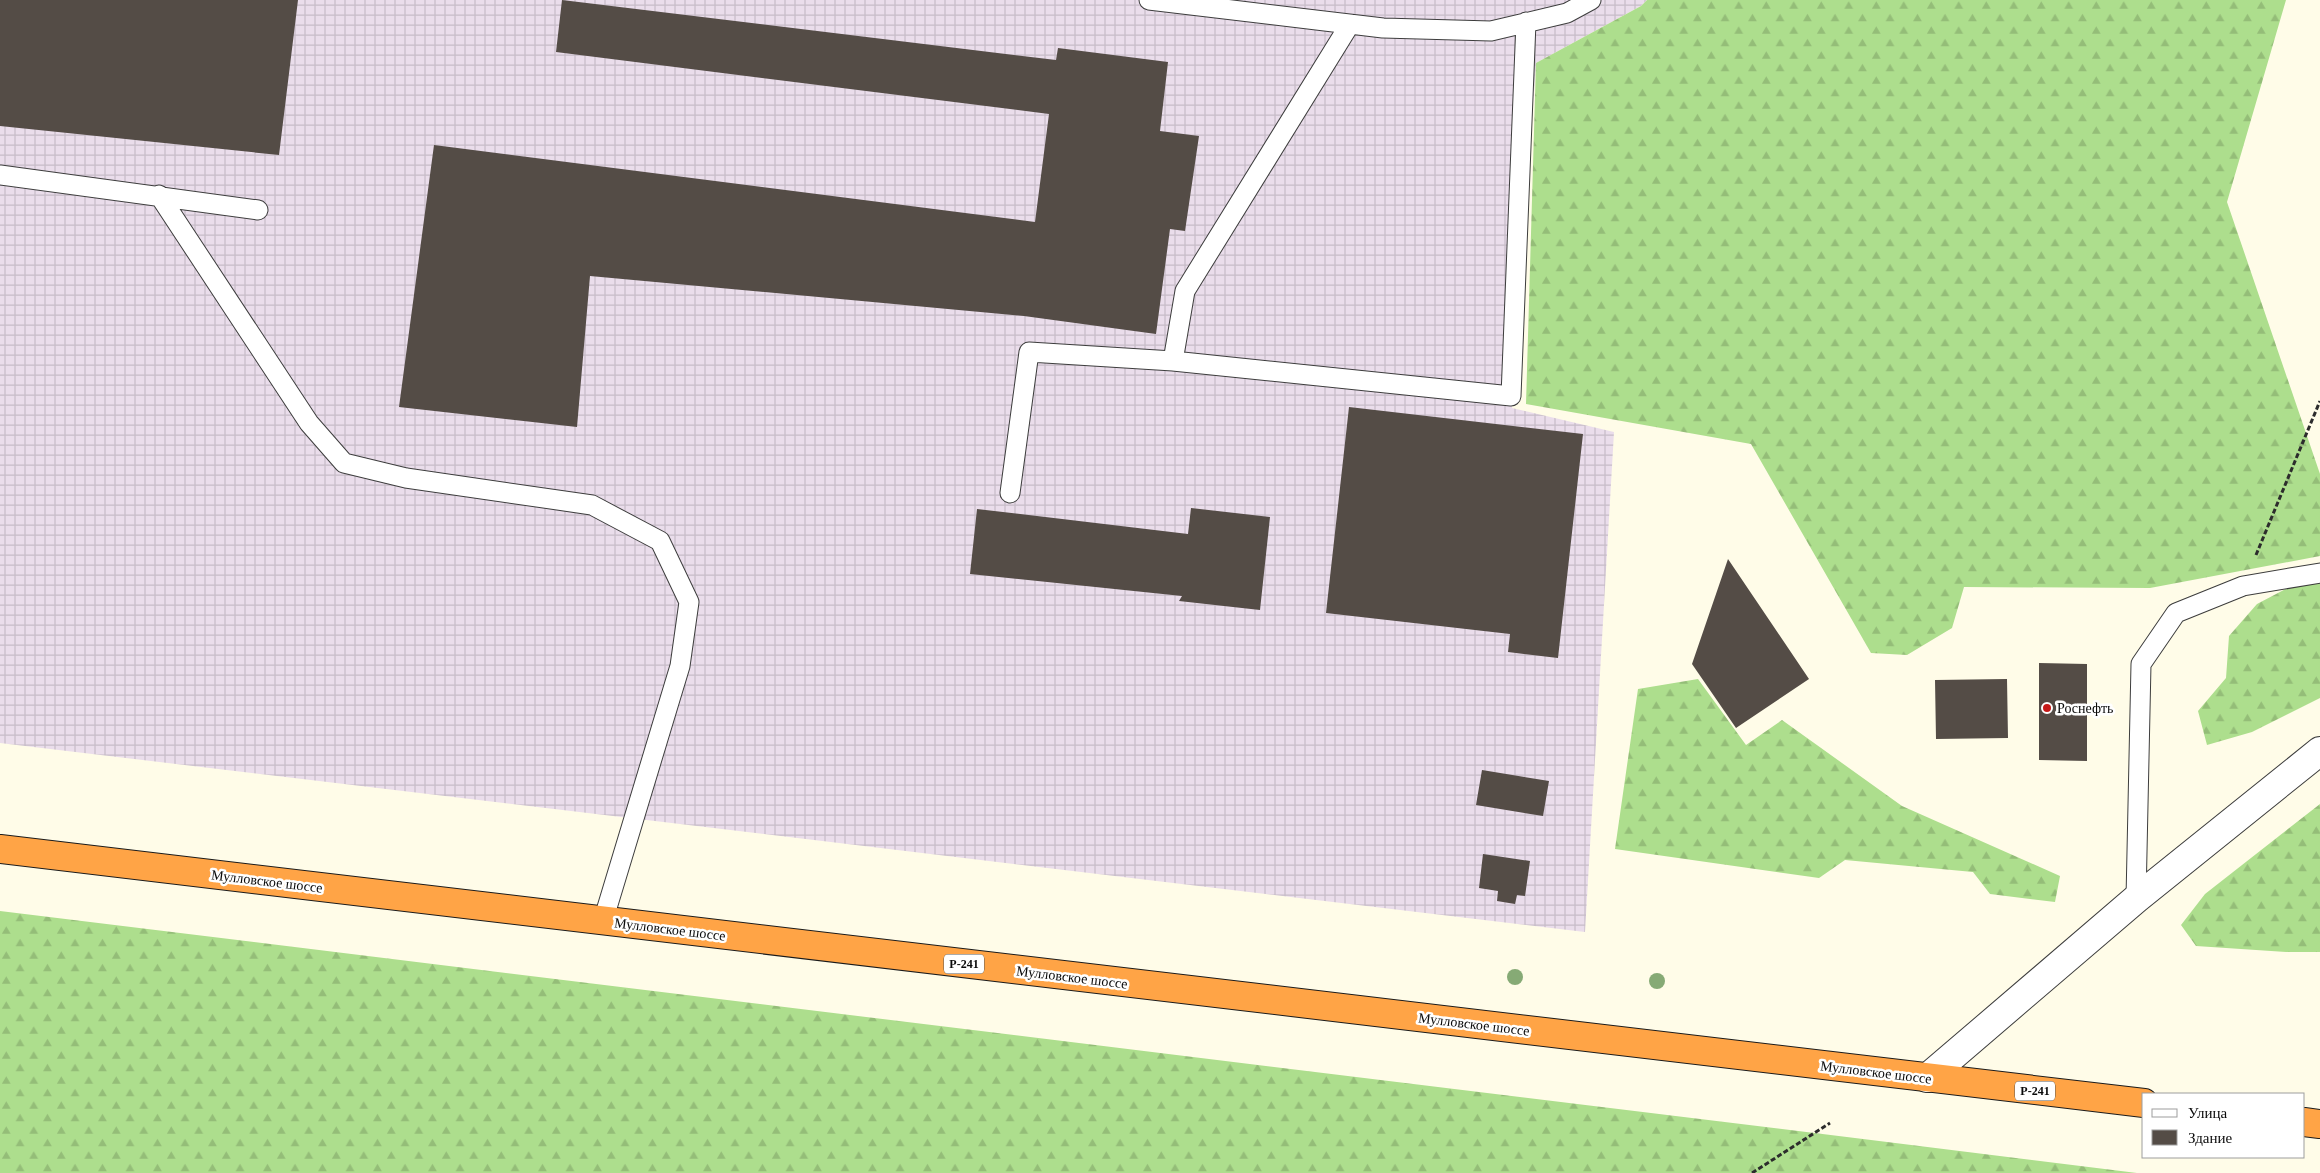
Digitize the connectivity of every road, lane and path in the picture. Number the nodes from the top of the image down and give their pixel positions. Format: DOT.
graph roads {
  1 [pos="1149,0"];
  2 [pos="1591,0"];
  3 [pos="1526,22"];
  4 [pos="1350,24"];
  5 [pos="0,175"];
  6 [pos="160,196"];
  7 [pos="258,210"];
  8 [pos="1173,361"];
  9 [pos="2320,401"];
  10 [pos="1010,493"];
  11 [pos="2320,573"];
  12 [pos="2243,586"];
  13 [pos="2320,751"];
  14 [pos="0,850"];
  15 [pos="2136,899"];
  16 [pos="603,921"];
  17 [pos="1927,1078"];
  18 [pos="2142,1103"];
  19 [pos="2305,1122"];
  20 [pos="1830,1123"];
  21 [pos="2320,1124"];
  22 [pos="1752,1173"];
  1 -- 4 [label="lane"];
  2 -- 3 [label="lane"];
  3 -- 4 [label="lane"];
  3 -- 8 [label="lane"];
  4 -- 8 [label="lane"];
  5 -- 6 [label="lane"];
  6 -- 7 [label="lane"];
  6 -- 16 [label="lane"];
  8 -- 10 [label="lane"];
  9 -- 12 [label="path"];
  11 -- 12 [label="lane"];
  12 -- 15 [label="lane"];
  13 -- 15 [label="street"];
  14 -- 16 [label="highway, Мулловское шоссе / Р-241"];
  15 -- 17 [label="street"];
  16 -- 17 [label="highway, Мулловское шоссе / Р-241"];
  17 -- 18 [label="highway, Мулловское шоссе / Р-241"];
  19 -- 21 [label="highway"];
  20 -- 22 [label="path"];
}
